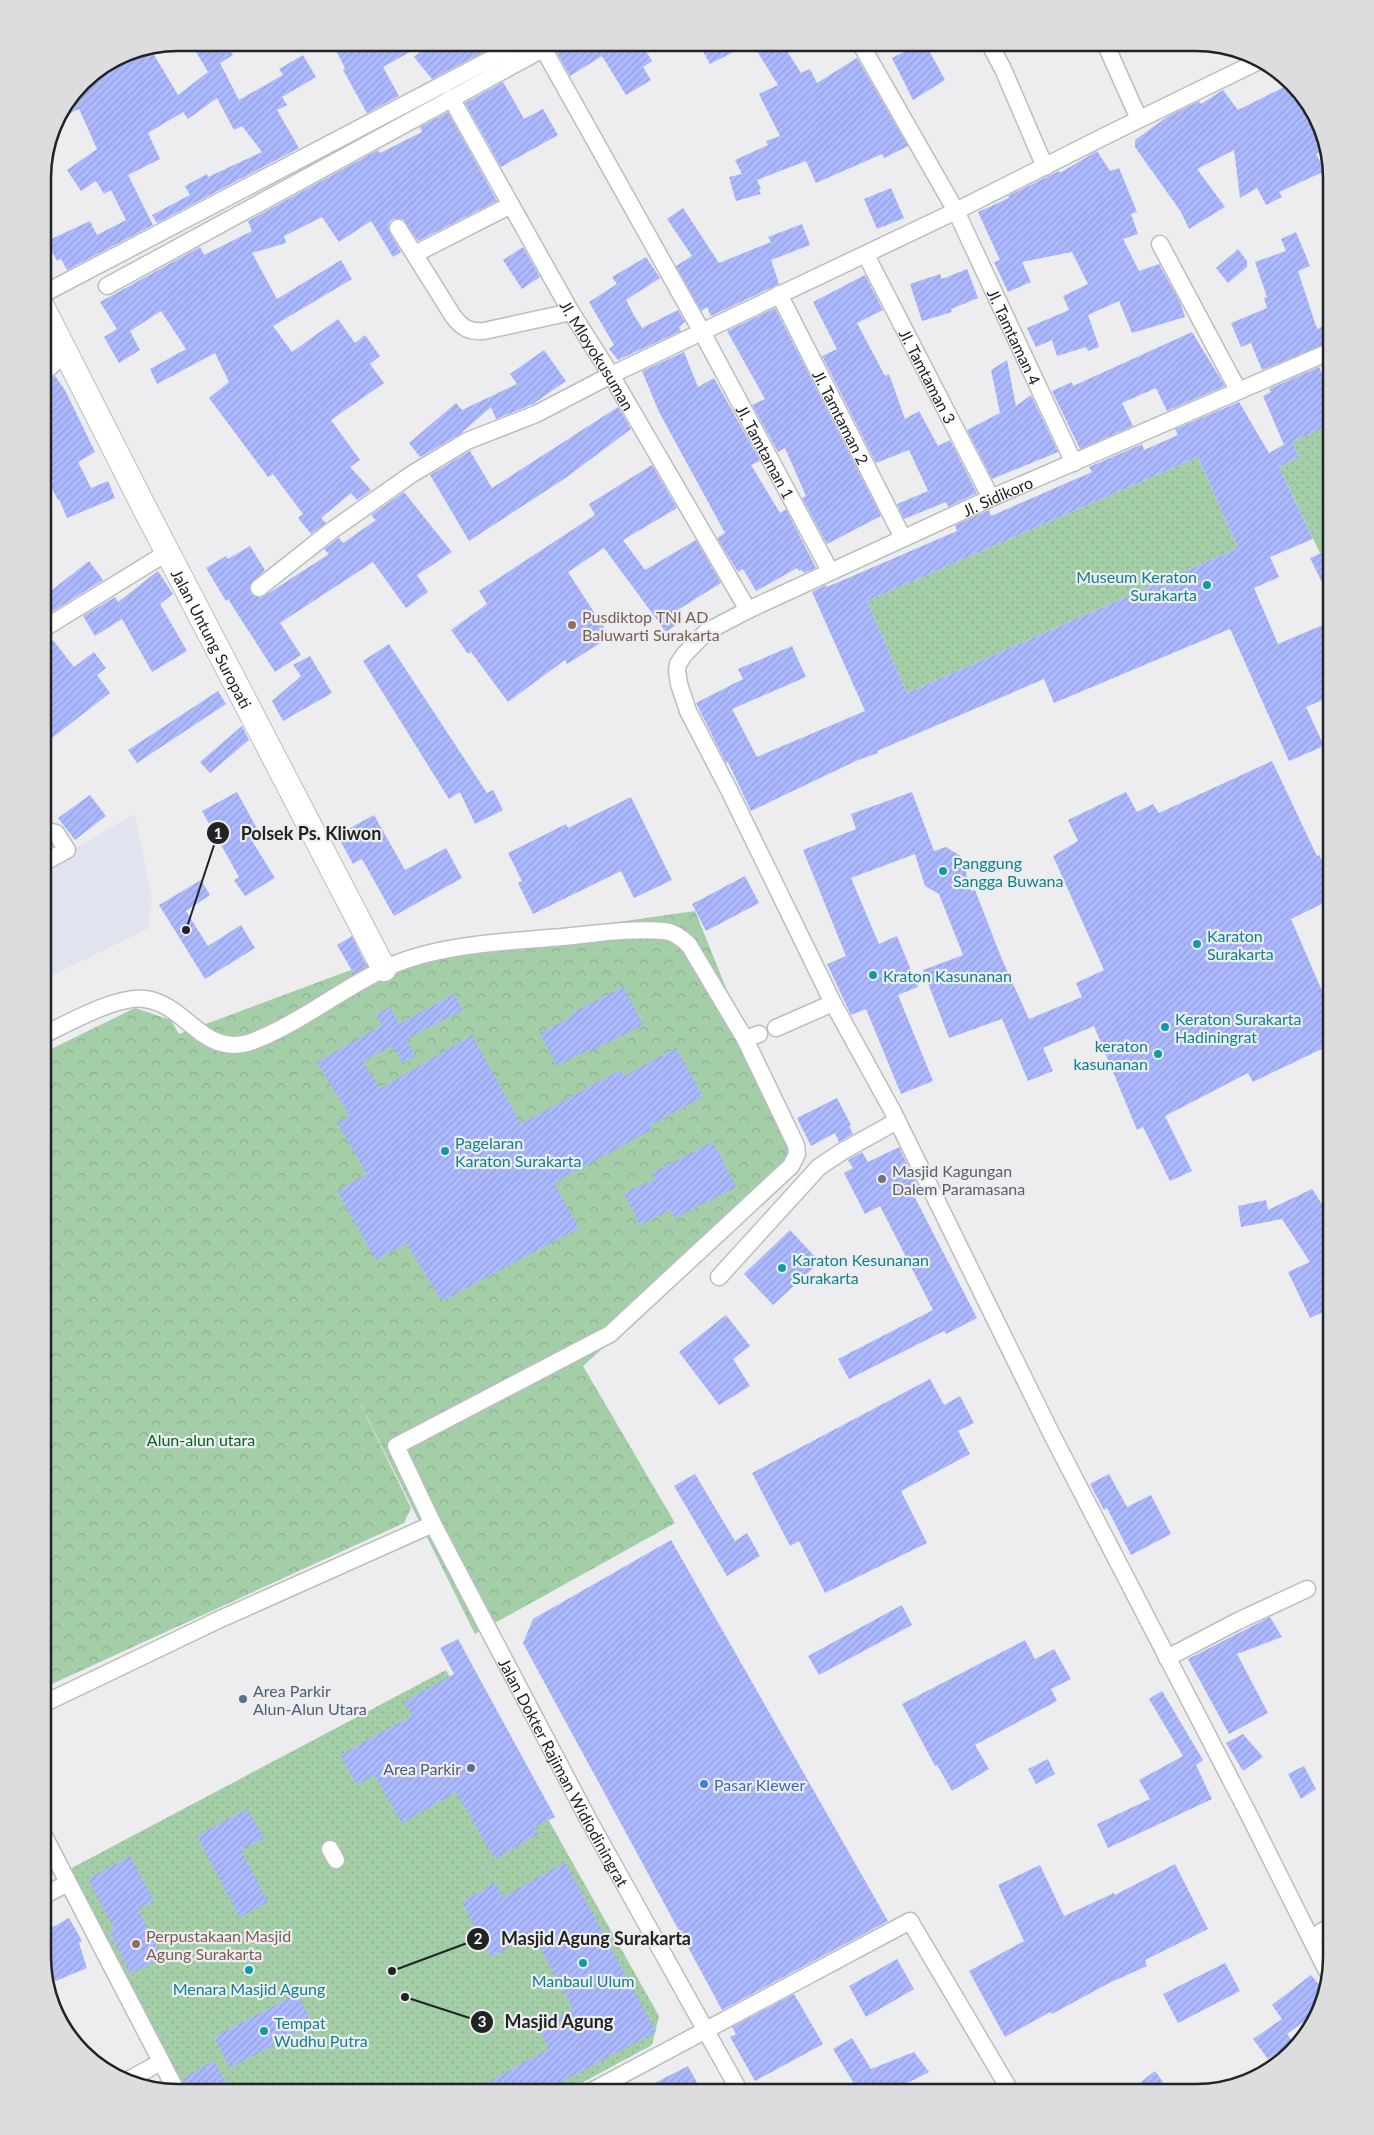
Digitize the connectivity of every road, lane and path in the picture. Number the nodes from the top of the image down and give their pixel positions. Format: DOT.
graph roads {
  1 [pos="506,51"];
  2 [pos="537,51"];
  3 [pos="552,51"];
  4 [pos="865,52"];
  5 [pos="994,52"];
  6 [pos="1109,52"];
  7 [pos="1252,64"];
  8 [pos="451,98"];
  9 [pos="1139,120"];
  10 [pos="1046,167"];
  11 [pos="511,205"];
  12 [pos="956,211"];
  13 [pos="398,228"];
  14 [pos="1160,244"];
  15 [pos="415,254"];
  16 [pos="866,254"];
  17 [pos="107,286"];
  18 [pos="52,289"];
  19 [pos="779,294"];
  20 [pos="571,312"];
  21 [pos="52,325"];
  22 [pos="702,332"];
  23 [pos="66,353"];
  24 [pos="1323,356"];
  25 [pos="52,365"];
  26 [pos="611,375"];
  27 [pos="1238,390"];
  28 [pos="1074,462"];
  29 [pos="991,498"];
  30 [pos="903,538"];
  31 [pos="168,552"];
  32 [pos="830,571"];
  33 [pos="259,588"];
  34 [pos="748,610"];
  35 [pos="52,624"];
  36 [pos="52,832"];
  37 [pos="52,858"];
  38 [pos="384,969"];
  39 [pos="833,1003"];
  40 [pos="776,1028"];
  41 [pos="52,1031"];
  42 [pos="897,1121"];
  43 [pos="719,1277"];
  44 [pos="433,1524"];
  45 [pos="1307,1590"];
  46 [pos="1167,1658"];
  47 [pos="51,1700"];
  48 [pos="51,1851"];
  49 [pos="68,1883"];
  50 [pos="51,1891"];
  51 [pos="1323,1931"];
  52 [pos="1311,1938"];
  53 [pos="1323,1961"];
  54 [pos="707,2030"];
  55 [pos="161,2062"];
  56 [pos="135,2076"];
  57 [pos="172,2083"];
  58 [pos="606,2083"];
  59 [pos="736,2084"];
  60 [pos="1006,2084"];
  1 -- 18 [label="street"];
  2 -- 8 [label="street"];
  3 -- 22 [label="street, Jl. Tamtaman 1"];
  4 -- 12 [label="street, Jl. Tamtaman 4"];
  5 -- 10 [label="street"];
  6 -- 9 [label="street"];
  7 -- 9 [label="street"];
  8 -- 11 [label="street, Jl. Mloyokusuman"];
  8 -- 17 [label="street"];
  9 -- 10 [label="street"];
  10 -- 12 [label="street"];
  11 -- 15 [label="street"];
  11 -- 20 [label="street, Jl. Mloyokusuman"];
  12 -- 16 [label="street"];
  12 -- 28 [label="street, Jl. Tamtaman 4"];
  13 -- 15 [label="street"];
  14 -- 27 [label="street"];
  15 -- 20 [label="street"];
  16 -- 19 [label="street"];
  16 -- 29 [label="street, Jl. Tamtaman 3"];
  19 -- 22 [label="street"];
  19 -- 30 [label="street, Jl. Tamtaman 2"];
  20 -- 26 [label="street, Jl. Mloyokusuman"];
  21 -- 23 [label="street, Jalan Untung Suropati"];
  22 -- 26 [label="street"];
  22 -- 32 [label="street, Jl. Tamtaman 1"];
  23 -- 25 [label="street"];
  23 -- 31 [label="street, Jalan Untung Suropati"];
  24 -- 27 [label="street, Jl. Sidikoro"];
  26 -- 33 [label="street"];
  26 -- 34 [label="street, Jl. Mloyokusuman"];
  27 -- 28 [label="street, Jl. Sidikoro"];
  28 -- 29 [label="street, Jl. Sidikoro"];
  29 -- 30 [label="street, Jl. Sidikoro"];
  30 -- 32 [label="street, Jl. Sidikoro"];
  31 -- 35 [label="street"];
  31 -- 38 [label="street, Jalan Untung Suropati"];
  32 -- 34 [label="street, Jl. Sidikoro"];
  34 -- 39 [label="street, Jl. Sidikoro"];
  36 -- 37 [label="street"];
  38 -- 41 [label="street"];
  38 -- 44 [label="street, Jalan Dokter Rajiman Widiodiningrat"];
  39 -- 40 [label="street"];
  39 -- 42 [label="street"];
  42 -- 43 [label="street"];
  42 -- 46 [label="street"];
  44 -- 47 [label="street"];
  44 -- 54 [label="street, Jalan Dokter Rajiman Widiodiningrat"];
  45 -- 46 [label="street"];
  46 -- 52 [label="street"];
  48 -- 49 [label="street"];
  49 -- 50 [label="street"];
  49 -- 55 [label="street"];
  51 -- 52 [label="street"];
  52 -- 53 [label="street"];
  54 -- 58 [label="street"];
  54 -- 59 [label="street, Jalan Dokter Rajiman Widiodiningrat"];
  54 -- 60 [label="street"];
  55 -- 56 [label="street"];
  55 -- 57 [label="street"];
}
